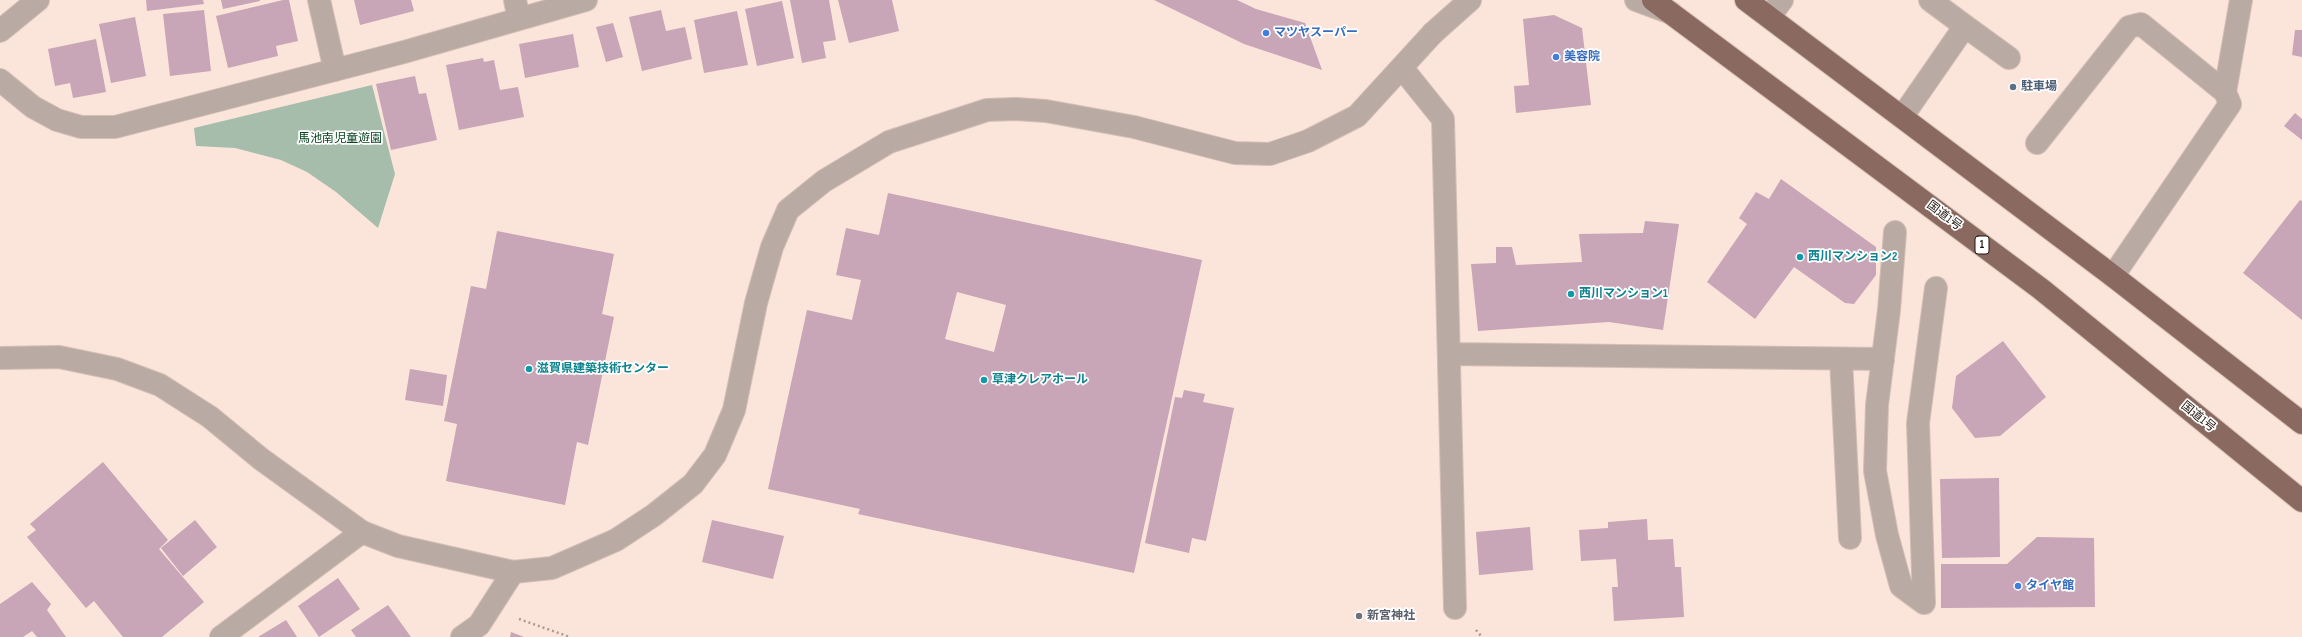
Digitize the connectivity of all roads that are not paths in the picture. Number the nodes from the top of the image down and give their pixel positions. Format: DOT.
graph roads {
  1 [pos="38,0"];
  2 [pos="319,0"];
  3 [pos="586,0"];
  4 [pos="1454,0"];
  5 [pos="1470,0"];
  6 [pos="1636,0"];
  7 [pos="1653,0"];
  8 [pos="1746,0"];
  9 [pos="1782,0"];
  10 [pos="1930,0"];
  11 [pos="2241,0"];
  12 [pos="517,10"];
  13 [pos="1672,14"];
  14 [pos="1769,17"];
  15 [pos="1965,26"];
  16 [pos="0,31"];
  17 [pos="1433,34"];
  18 [pos="2009,58"];
  19 [pos="1402,68"];
  20 [pos="336,70"];
  21 [pos="0,80"];
  22 [pos="2225,92"];
  23 [pos="1902,117"];
  24 [pos="2037,143"];
  25 [pos="1895,232"];
  26 [pos="2113,276"];
  27 [pos="1936,288"];
  28 [pos="1449,354"];
  29 [pos="0,358"];
  30 [pos="1841,359"];
  31 [pos="1883,359"];
  32 [pos="2302,423"];
  33 [pos="2302,502"];
  34 [pos="362,532"];
  35 [pos="1850,538"];
  36 [pos="513,572"];
  37 [pos="1455,608"];
  38 [pos="221,637"];
  39 [pos="462,637"];
  1 -- 16 [label="street"];
  2 -- 20 [label="street"];
  3 -- 12 [label="street"];
  4 -- 17 [label="street"];
  5 -- 17 [label="street"];
  6 -- 13 [label="street"];
  7 -- 13 [label="highway, 国道1号 / 1"];
  8 -- 14 [label="highway"];
  9 -- 14 [label="street"];
  10 -- 15 [label="street"];
  11 -- 22 [label="street"];
  12 -- 20 [label="street"];
  13 -- 33 [label="highway, 国道1号 / 1"];
  14 -- 23 [label="highway"];
  15 -- 18 [label="street"];
  15 -- 23 [label="street"];
  17 -- 19 [label="street"];
  19 -- 28 [label="street"];
  19 -- 36 [label="street"];
  20 -- 21 [label="street"];
  22 -- 24 [label="street"];
  22 -- 26 [label="street"];
  23 -- 26 [label="highway"];
  25 -- 31 [label="street"];
  26 -- 32 [label="highway"];
  27 -- 31 [label="street"];
  28 -- 30 [label="street"];
  28 -- 37 [label="street"];
  29 -- 34 [label="street"];
  30 -- 31 [label="street"];
  30 -- 35 [label="street"];
  34 -- 36 [label="street"];
  34 -- 38 [label="street"];
  36 -- 39 [label="street"];
}
